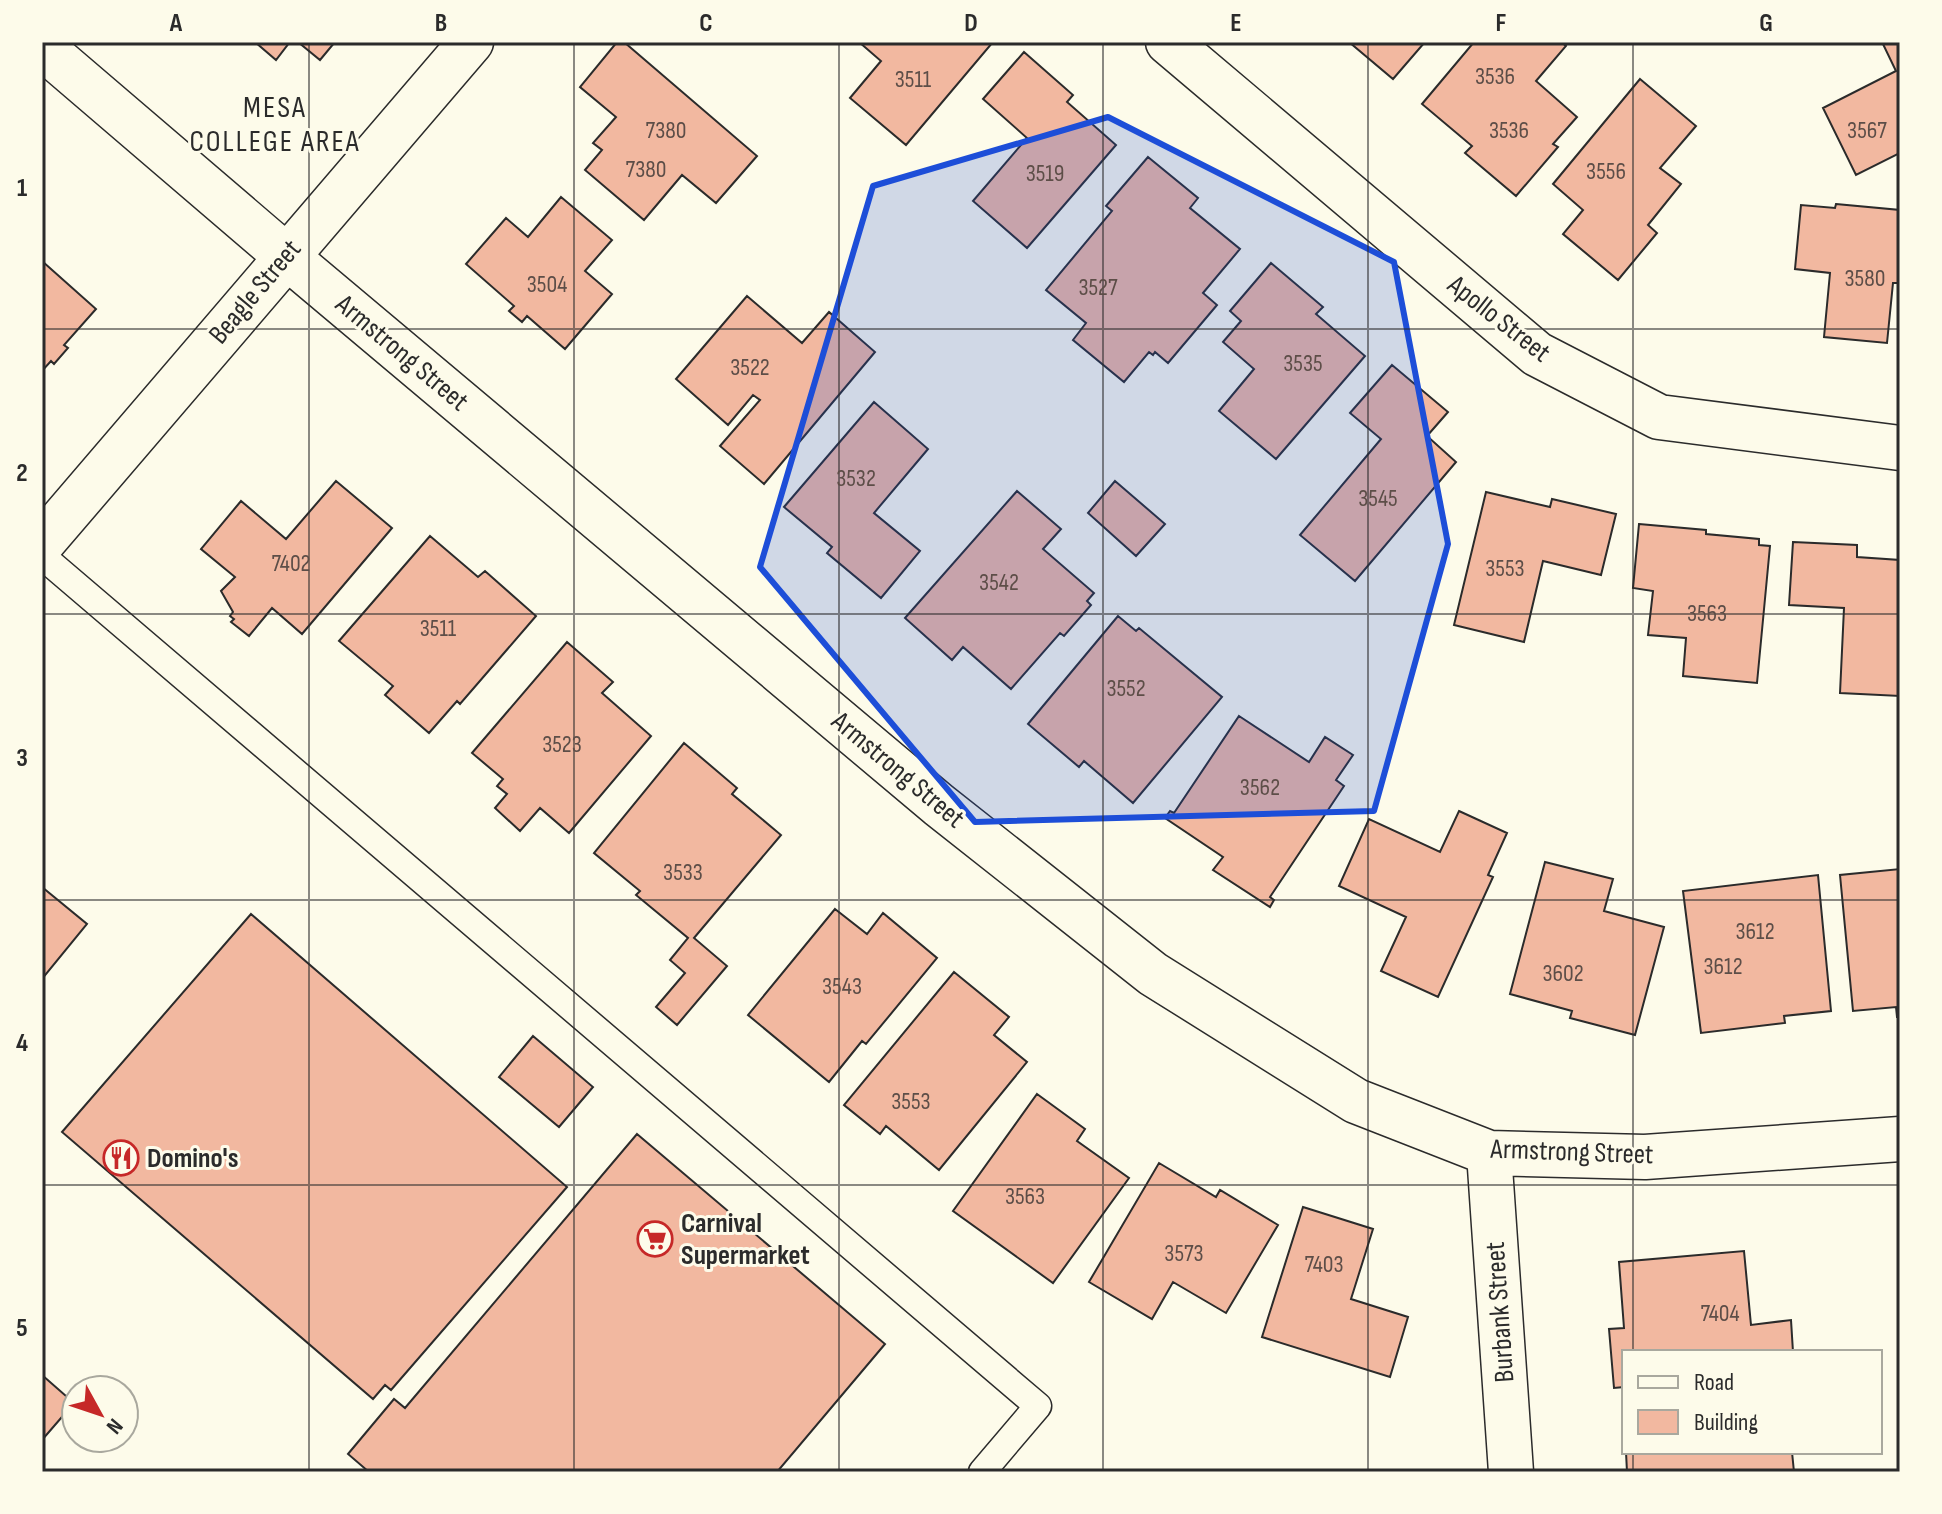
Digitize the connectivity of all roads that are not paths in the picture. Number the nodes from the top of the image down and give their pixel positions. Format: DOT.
graph roads {
  1 [pos="471,42"];
  2 [pos="1168,42"];
  3 [pos="42,47"];
  4 [pos="286,256"];
  5 [pos="1900,448"];
  6 [pos="42,543"];
  7 [pos="42,556"];
  8 [pos="1900,1139"];
  9 [pos="1489,1153"];
  10 [pos="982,1472"];
  11 [pos="1511,1472"];
  1 -- 4 [label="street, Beagle Street"];
  2 -- 5 [label="street, Apollo Street"];
  3 -- 4 [label="street, Armstrong Street"];
  4 -- 6 [label="street, Beagle Street"];
  4 -- 9 [label="street, Armstrong Street"];
  7 -- 10 [label="lane"];
  8 -- 9 [label="street, Armstrong Street"];
  9 -- 11 [label="street, Burbank Street"];
}
